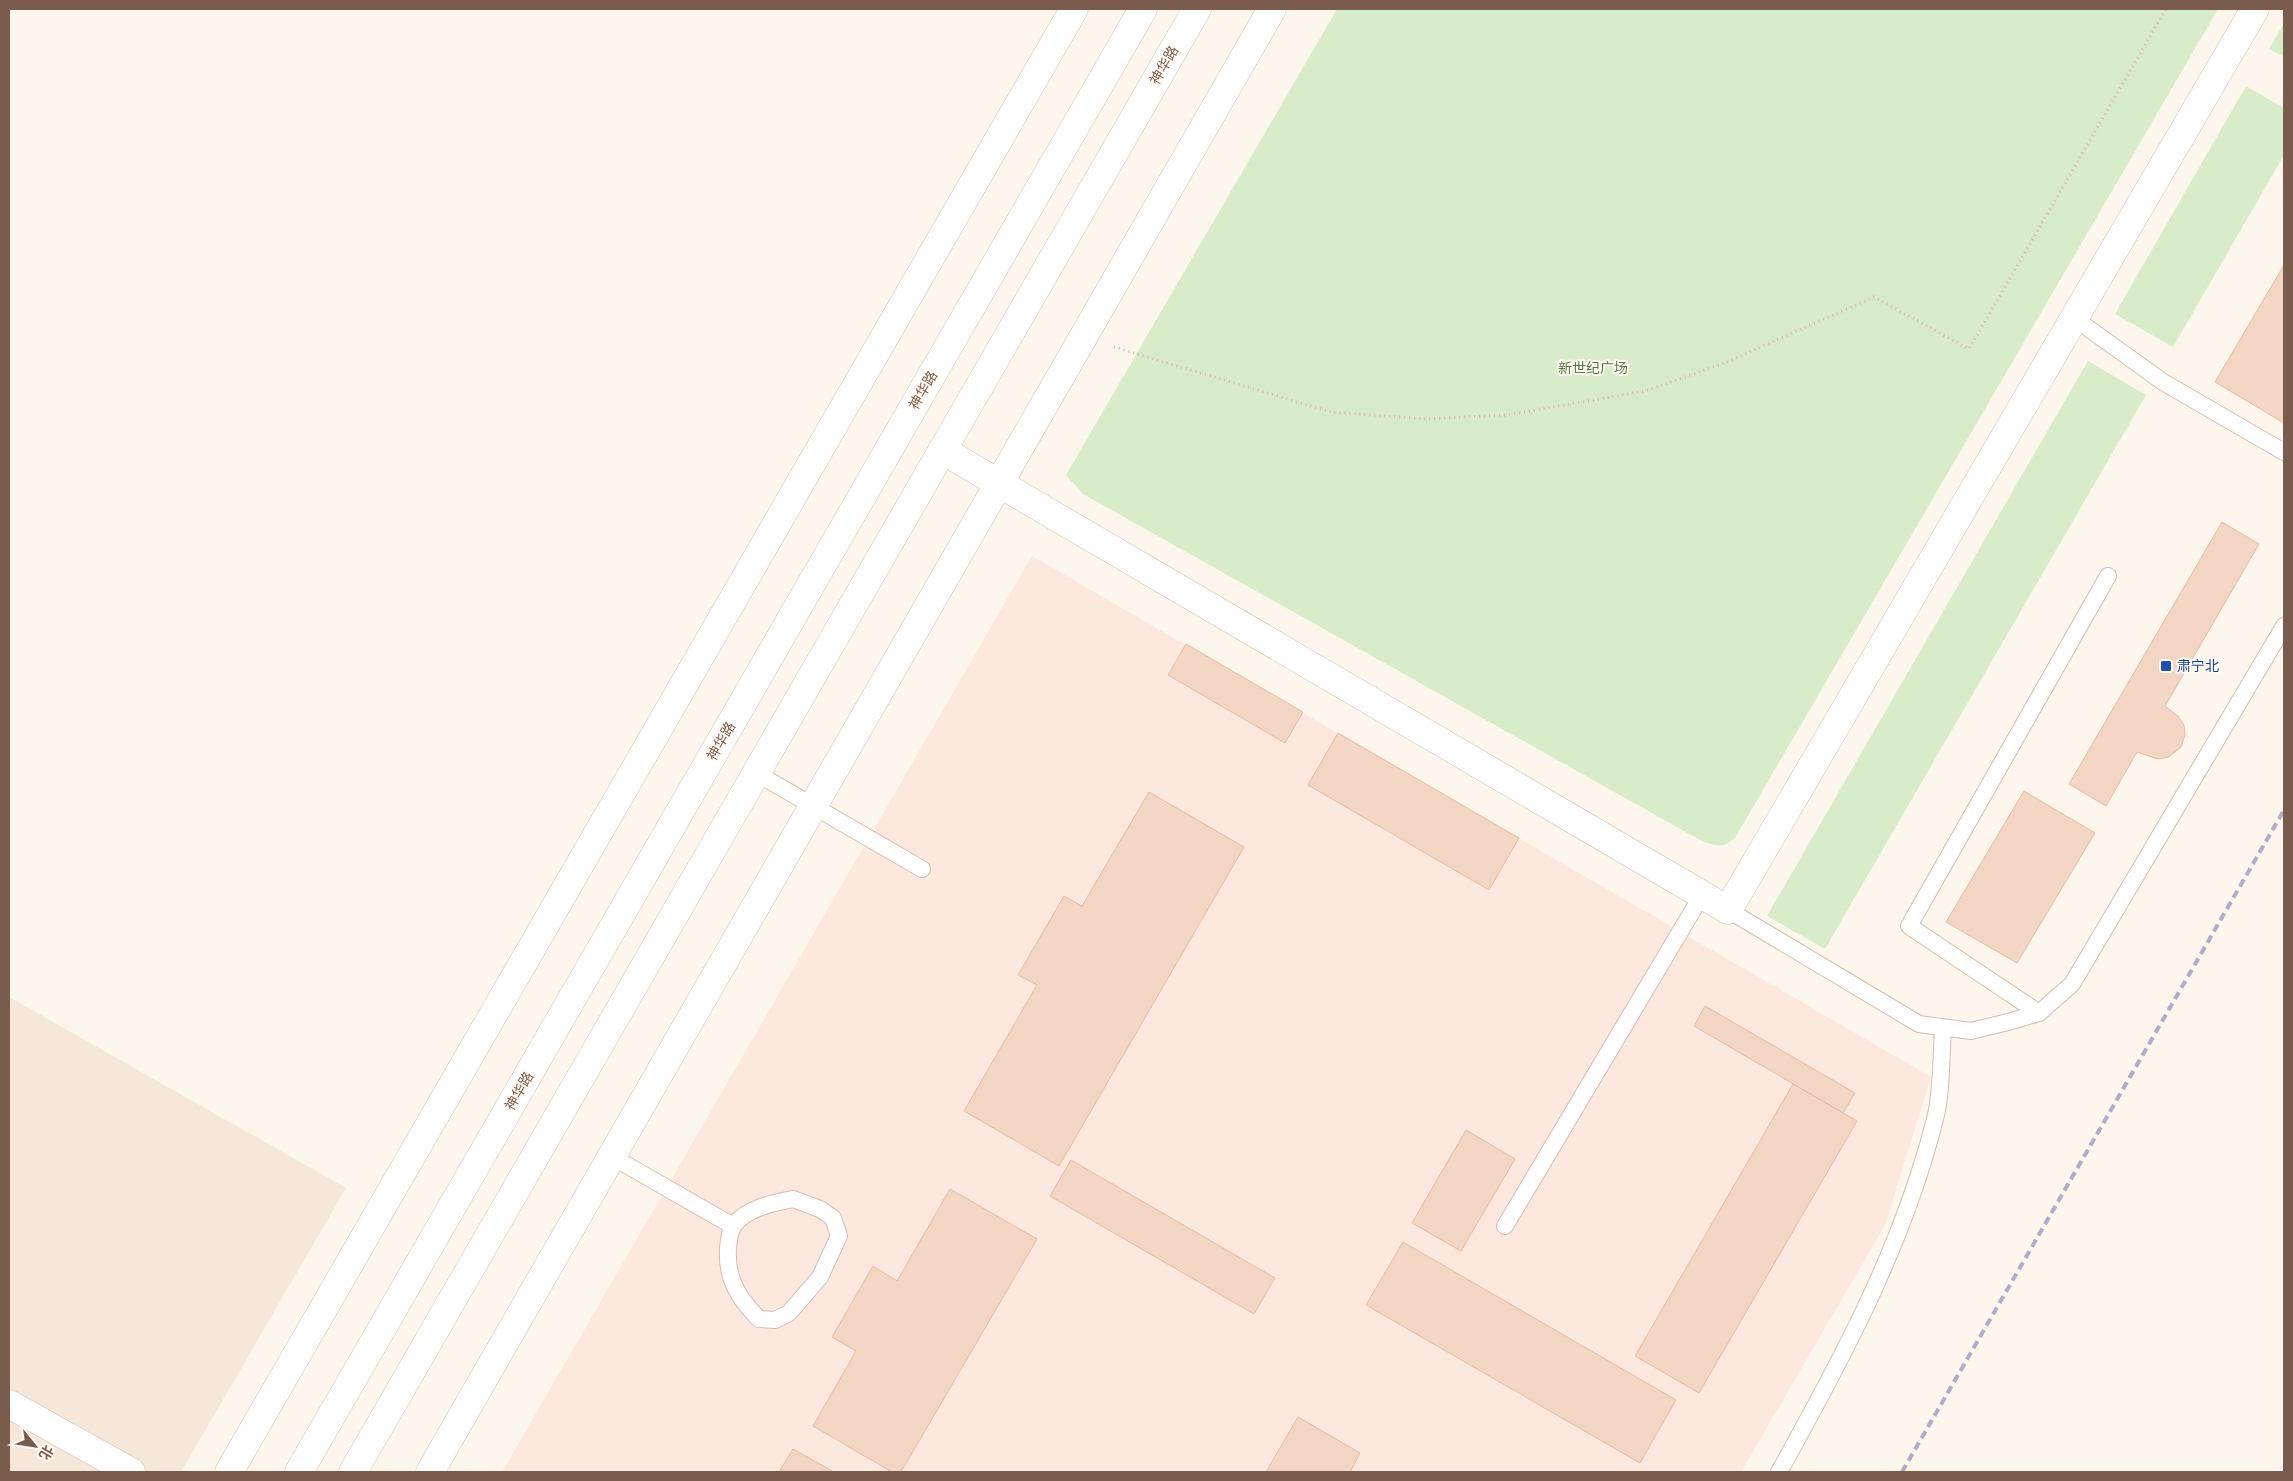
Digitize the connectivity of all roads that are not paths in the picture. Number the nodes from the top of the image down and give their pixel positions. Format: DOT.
graph roads {
  1 [pos="1074,9"];
  2 [pos="1143,9"];
  3 [pos="1196,9"];
  4 [pos="1272,9"];
  5 [pos="2256,9"];
  6 [pos="2074,318"];
  7 [pos="942,450"];
  8 [pos="2284,452"];
  9 [pos="998,483"];
  10 [pos="2108,576"];
  11 [pos="2284,626"];
  12 [pos="756,772"];
  13 [pos="813,805"];
  14 [pos="922,869"];
  15 [pos="1702,894"];
  16 [pos="1728,910"];
  17 [pos="2039,1013"];
  18 [pos="1944,1028"];
  19 [pos="611,1156"];
  20 [pos="733,1226"];
  21 [pos="1505,1226"];
  22 [pos="9,1404"];
  23 [pos="131,1472"];
  24 [pos="229,1472"];
  25 [pos="299,1472"];
  26 [pos="353,1472"];
  27 [pos="430,1472"];
  28 [pos="1779,1472"];
  1 -- 24 [label="street"];
  2 -- 25 [label="street, 神华路"];
  3 -- 7 [label="street, 神华路"];
  4 -- 9 [label="street"];
  5 -- 6 [label="street"];
  6 -- 8 [label="lane"];
  6 -- 16 [label="street"];
  7 -- 9 [label="street"];
  7 -- 12 [label="street, 神华路"];
  9 -- 13 [label="street"];
  9 -- 15 [label="street"];
  10 -- 17 [label="lane"];
  11 -- 17 [label="lane"];
  12 -- 13 [label="lane"];
  12 -- 26 [label="street, 神华路"];
  13 -- 14 [label="lane"];
  13 -- 19 [label="street"];
  15 -- 16 [label="street"];
  15 -- 21 [label="lane"];
  16 -- 18 [label="lane"];
  17 -- 18 [label="lane"];
  18 -- 28 [label="lane"];
  19 -- 20 [label="lane"];
  19 -- 27 [label="street"];
  20 -- 20 [label="lane"];
  22 -- 23 [label="street"];
}
